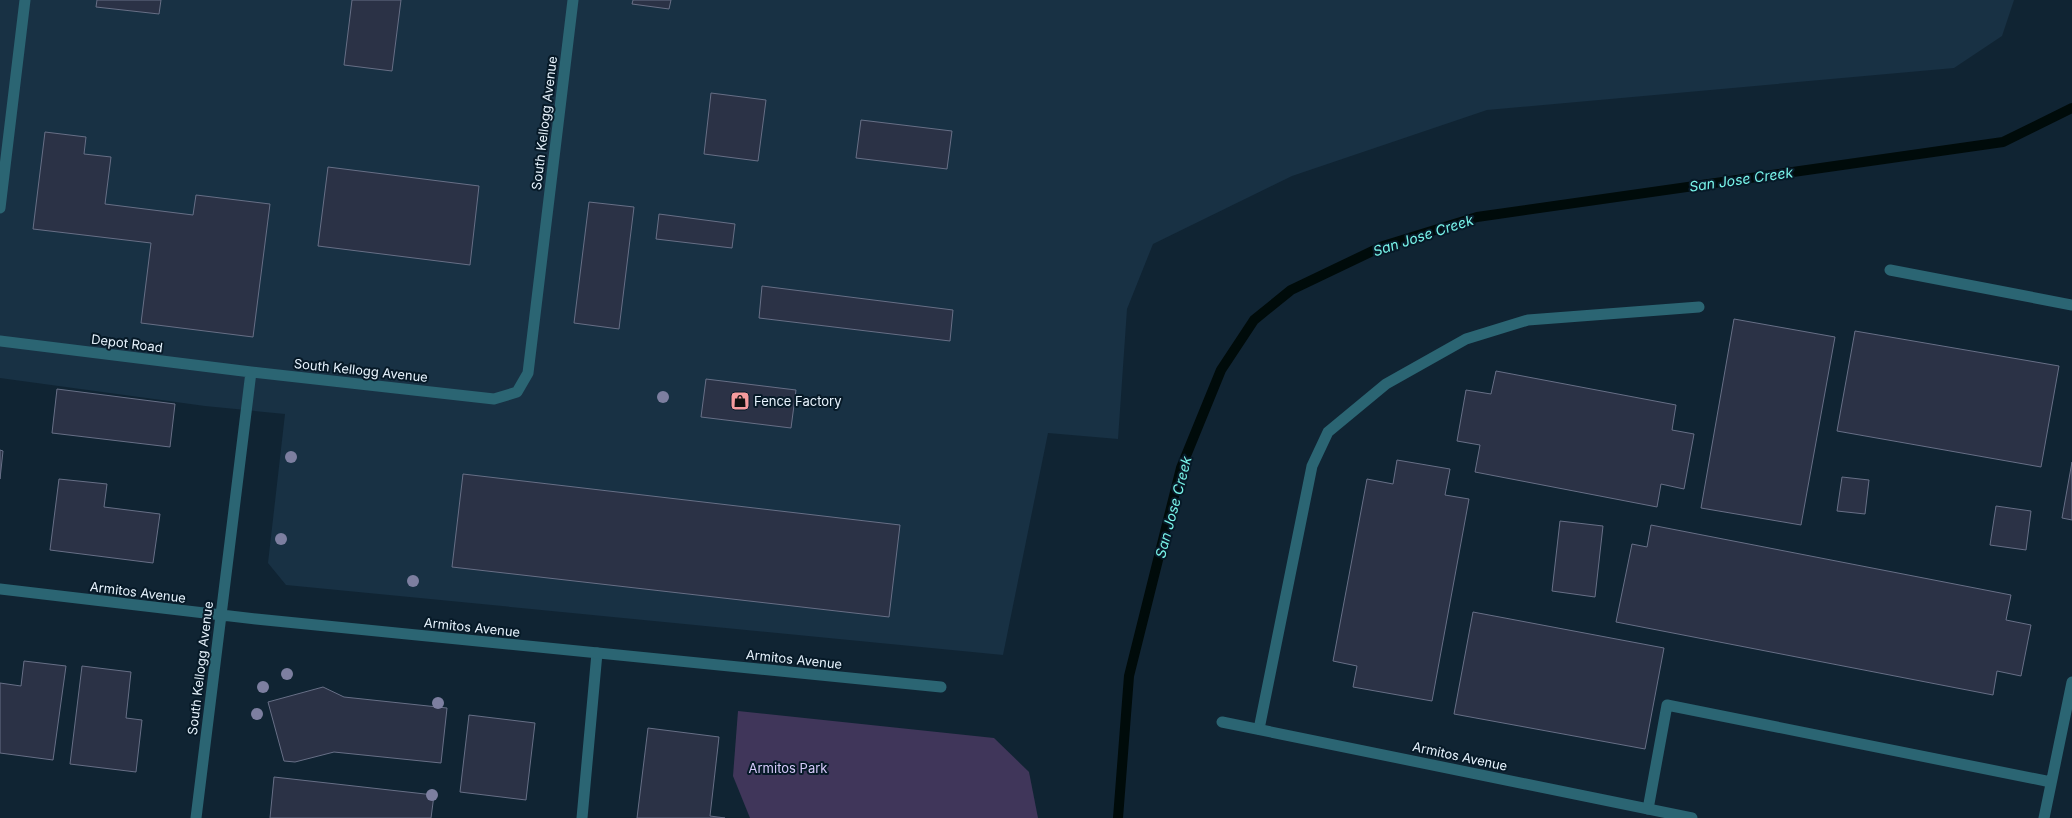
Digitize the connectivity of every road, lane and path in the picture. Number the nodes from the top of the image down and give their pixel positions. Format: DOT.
graph roads {
  1 [pos="25,0"];
  2 [pos="572,0"];
  3 [pos="0,208"];
  4 [pos="1890,270"];
  5 [pos="2072,305"];
  6 [pos="1699,307"];
  7 [pos="0,341"];
  8 [pos="251,372"];
  9 [pos="0,589"];
  10 [pos="220,615"];
  11 [pos="597,653"];
  12 [pos="2072,682"];
  13 [pos="941,687"];
  14 [pos="1222,722"];
  15 [pos="1258,729"];
  16 [pos="2051,782"];
  17 [pos="1648,809"];
  18 [pos="196,818"];
  19 [pos="582,818"];
  20 [pos="1692,818"];
  21 [pos="2044,818"];
  1 -- 3 [label="street"];
  2 -- 8 [label="street, South Kellogg Avenue"];
  4 -- 5 [label="street"];
  6 -- 15 [label="street"];
  7 -- 8 [label="street, Depot Road"];
  8 -- 10 [label="street, South Kellogg Avenue"];
  9 -- 10 [label="street, Armitos Avenue"];
  10 -- 11 [label="street, Armitos Avenue"];
  10 -- 18 [label="street, South Kellogg Avenue"];
  11 -- 13 [label="street, Armitos Avenue"];
  11 -- 19 [label="street"];
  12 -- 16 [label="street"];
  14 -- 15 [label="street, Armitos Avenue"];
  15 -- 17 [label="street, Armitos Avenue"];
  16 -- 17 [label="street"];
  16 -- 21 [label="street"];
  17 -- 20 [label="street, Armitos Avenue"];
}
